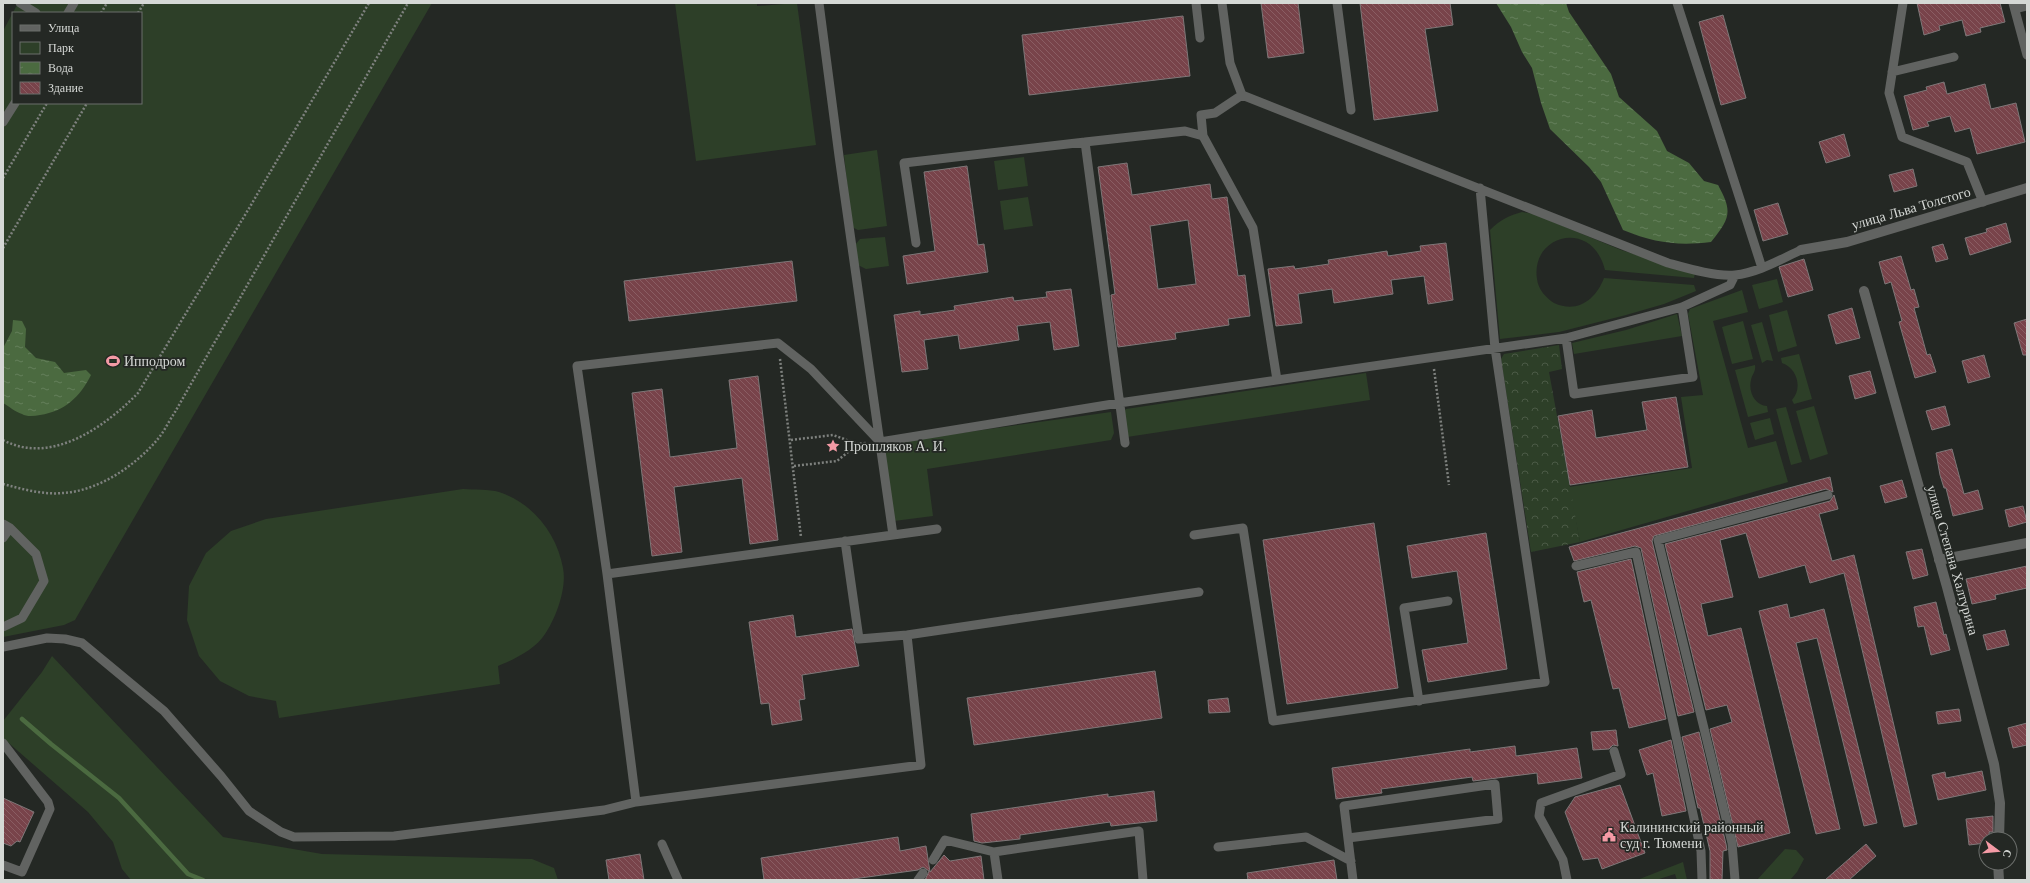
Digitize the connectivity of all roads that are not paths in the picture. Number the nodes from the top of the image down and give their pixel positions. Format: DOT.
graph roads {
  1 [pos="20,3"];
  2 [pos="74,3"];
  3 [pos="820,3"];
  4 [pos="1196,3"];
  5 [pos="1222,3"];
  6 [pos="1337,3"];
  7 [pos="1677,3"];
  8 [pos="1903,3"];
  9 [pos="2014,6"];
  10 [pos="2027,6"];
  11 [pos="34,12"];
  12 [pos="69,12"];
  13 [pos="1200,38"];
  14 [pos="2027,55"];
  15 [pos="1954,56"];
  16 [pos="1892,72"];
  17 [pos="1242,95"];
  18 [pos="14,104"];
  19 [pos="1351,110"];
  20 [pos="3,122"];
  21 [pos="1203,136"];
  22 [pos="1085,142"];
  23 [pos="1480,188"];
  24 [pos="2027,188"];
  25 [pos="1983,202"];
  26 [pos="916,243"];
  27 [pos="1801,250"];
  28 [pos="1762,268"];
  29 [pos="1735,275"];
  30 [pos="1864,291"];
  31 [pos="1682,307"];
  32 [pos="1566,338"];
  33 [pos="1495,348"];
  34 [pos="1277,380"];
  35 [pos="1119,403"];
  36 [pos="880,442"];
  37 [pos="1125,443"];
  38 [pos="1828,495"];
  39 [pos="6,526"];
  40 [pos="937,529"];
  41 [pos="893,535"];
  42 [pos="1194,535"];
  43 [pos="3,538"];
  44 [pos="845,541"];
  45 [pos="2027,543"];
  46 [pos="1939,560"];
  47 [pos="1576,566"];
  48 [pos="607,574"];
  49 [pos="1199,592"];
  50 [pos="1448,601"];
  51 [pos="3,627"];
  52 [pos="907,635"];
  53 [pos="3,647"];
  54 [pos="1419,701"];
  55 [pos="3,743"];
  56 [pos="1614,751"];
  57 [pos="636,802"];
  58 [pos="1999,831"];
  59 [pos="1348,838"];
  60 [pos="662,844"];
  61 [pos="1218,847"];
  62 [pos="994,852"];
  63 [pos="933,860"];
  64 [pos="1351,861"];
  65 [pos="3,865"];
  66 [pos="678,880"];
  67 [pos="998,880"];
  68 [pos="1143,880"];
  69 [pos="1353,880"];
  70 [pos="1567,880"];
  71 [pos="1702,880"];
  72 [pos="1735,880"];
  1 -- 11 [label="lane"];
  2 -- 12 [label="lane"];
  3 -- 36 [label="lane"];
  4 -- 13 [label="lane"];
  5 -- 17 [label="lane"];
  6 -- 19 [label="lane"];
  7 -- 28 [label="lane"];
  8 -- 16 [label="lane"];
  9 -- 10 [label="lane"];
  9 -- 14 [label="lane"];
  15 -- 16 [label="lane"];
  16 -- 25 [label="lane"];
  17 -- 21 [label="lane"];
  17 -- 23 [label="lane"];
  18 -- 20 [label="lane"];
  21 -- 22 [label="lane"];
  21 -- 34 [label="lane"];
  22 -- 26 [label="lane"];
  22 -- 35 [label="lane"];
  23 -- 29 [label="lane"];
  23 -- 33 [label="lane"];
  24 -- 25 [label="street, улица Льва Толстого"];
  25 -- 27 [label="street, улица Льва Толстого"];
  27 -- 28 [label="lane"];
  28 -- 29 [label="lane"];
  29 -- 31 [label="lane"];
  30 -- 46 [label="street, улица Степана Халтурина"];
  31 -- 32 [label="lane"];
  31 -- 32 [label="lane"];
  32 -- 33 [label="lane"];
  33 -- 34 [label="lane"];
  33 -- 54 [label="lane"];
  34 -- 35 [label="lane"];
  35 -- 36 [label="lane"];
  35 -- 37 [label="lane"];
  36 -- 41 [label="lane"];
  36 -- 48 [label="lane"];
  38 -- 72 [label="lane"];
  39 -- 43 [label="lane"];
  39 -- 51 [label="lane"];
  40 -- 41 [label="lane"];
  41 -- 44 [label="lane"];
  42 -- 54 [label="lane"];
  44 -- 48 [label="lane"];
  44 -- 52 [label="lane"];
  45 -- 46 [label="street"];
  46 -- 58 [label="street, улица Степана Халтурина"];
  47 -- 71 [label="lane"];
  48 -- 57 [label="lane"];
  49 -- 52 [label="lane"];
  50 -- 54 [label="lane"];
  52 -- 57 [label="lane"];
  53 -- 57 [label="lane"];
  55 -- 65 [label="lane"];
  56 -- 70 [label="lane"];
  59 -- 59 [label="lane"];
  59 -- 64 [label="lane"];
  60 -- 66 [label="lane"];
  61 -- 64 [label="lane"];
  62 -- 63 [label="lane"];
  62 -- 67 [label="lane"];
  62 -- 68 [label="lane"];
  64 -- 69 [label="lane"];
}
